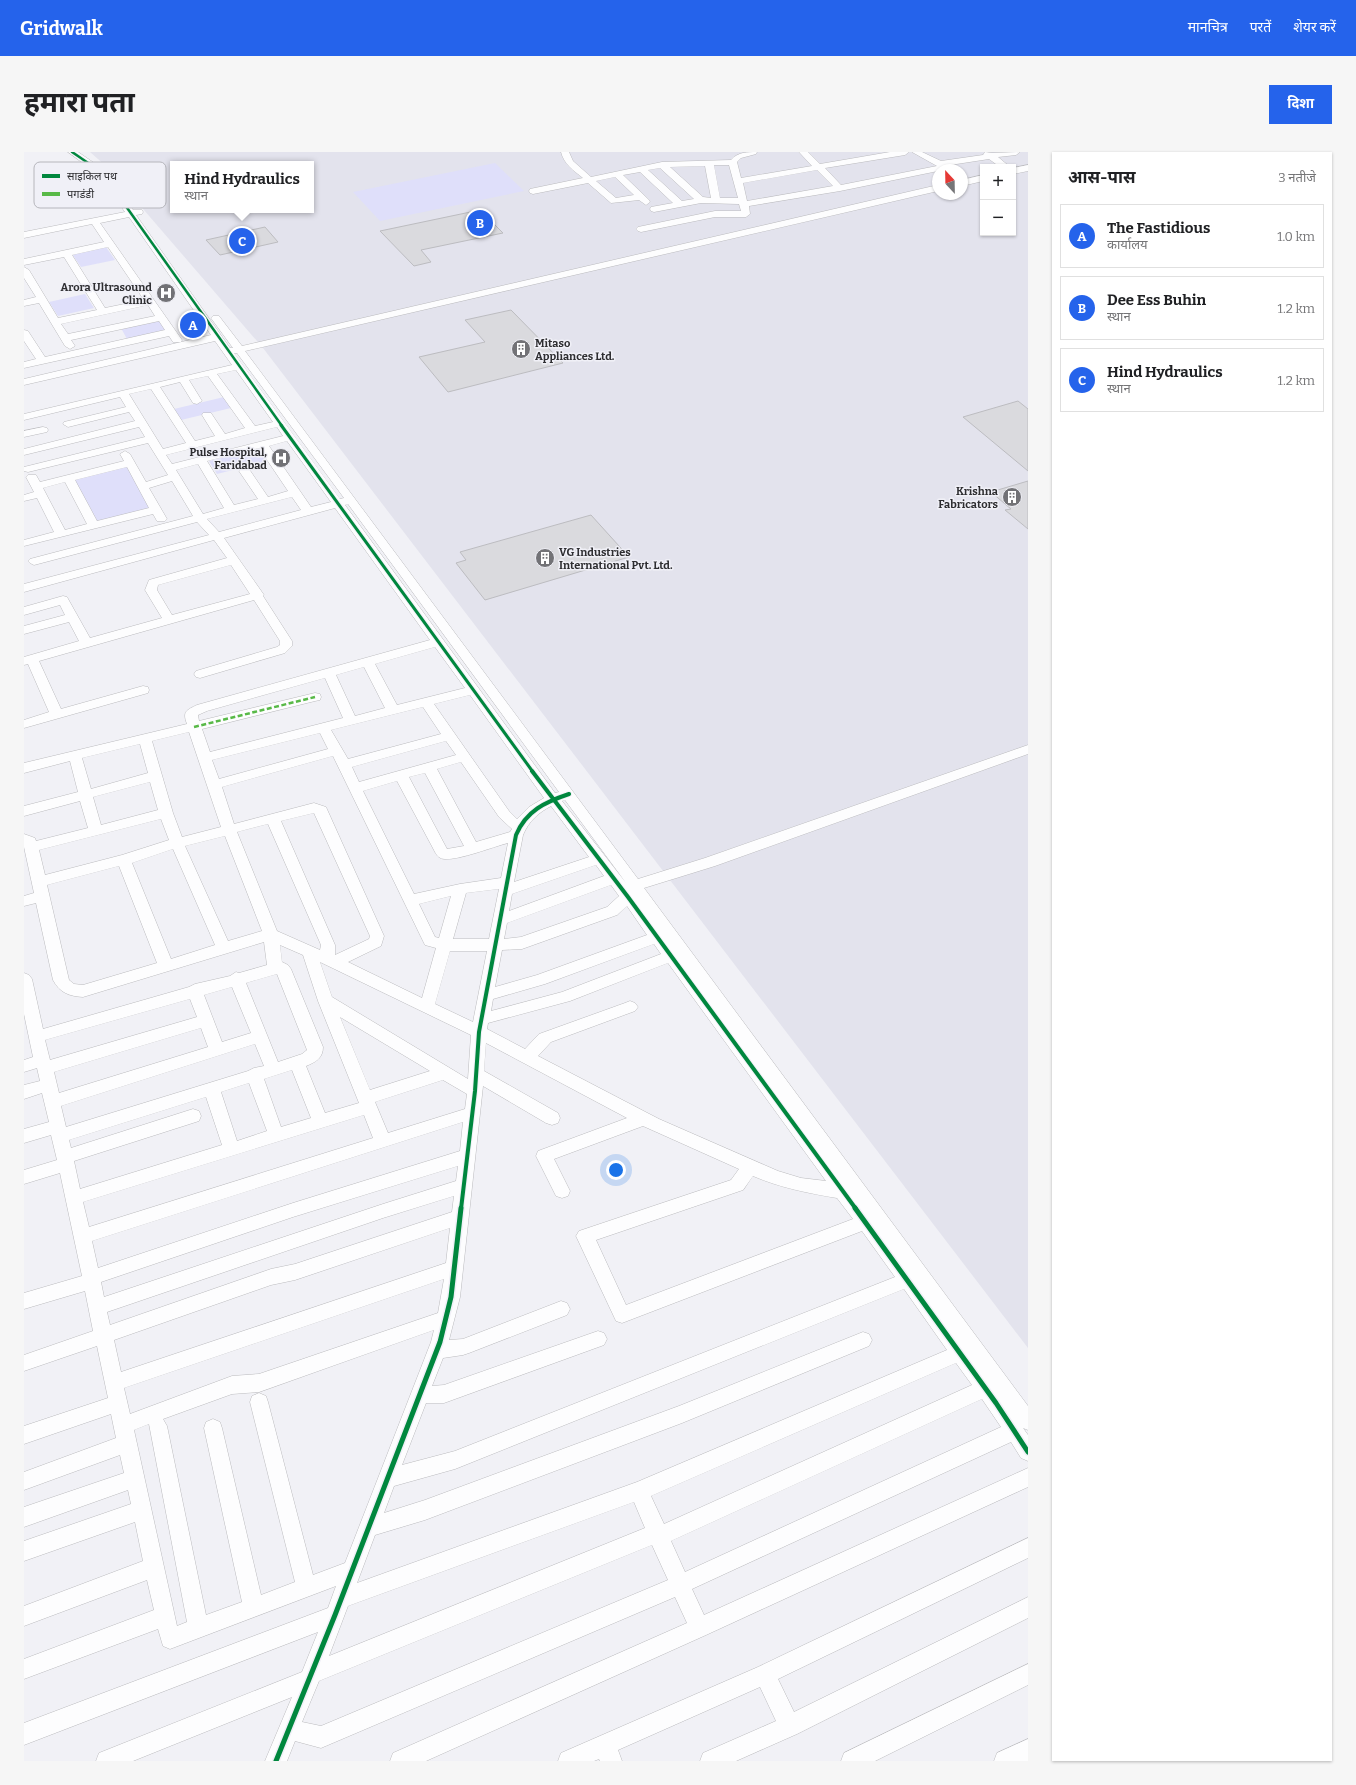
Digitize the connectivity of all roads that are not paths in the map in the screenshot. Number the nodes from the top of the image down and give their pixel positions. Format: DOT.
graph roads {
  1 [pos="72,152"];
  2 [pos="82,152"];
  3 [pos="565,152"];
  4 [pos="752,152"];
  5 [pos="804,152"];
  6 [pos="905,152"];
  7 [pos="916,152"];
  8 [pos="1016,152"];
  9 [pos="878,154"];
  10 [pos="988,154"];
  11 [pos="87,162"];
  12 [pos="98,162"];
  13 [pos="665,162"];
  14 [pos="733,162"];
  15 [pos="709,163"];
  16 [pos="940,164"];
  17 [pos="956,164"];
  18 [pos="1002,164"];
  19 [pos="820,168"];
  20 [pos="1028,168"];
  21 [pos="642,169"];
  22 [pos="932,170"];
  23 [pos="1016,170"];
  24 [pos="618,175"];
  25 [pos="968,178"];
  26 [pos="980,179"];
  27 [pos="591,180"];
  28 [pos="972,180"];
  29 [pos="738,181"];
  30 [pos="968,181"];
  31 [pos="840,188"];
  32 [pos="932,189"];
  33 [pos="533,191"];
  34 [pos="641,196"];
  35 [pos="701,200"];
  36 [pos="716,200"];
  37 [pos="744,202"];
  38 [pos="680,204"];
  39 [pos="131,208"];
  40 [pos="132,208"];
  41 [pos="654,209"];
  42 [pos="135,213"];
  43 [pos="746,214"];
  44 [pos="94,221"];
  45 [pos="669,224"];
  46 [pos="641,229"];
  47 [pos="749,232"];
  48 [pos="24,235"];
  49 [pos="110,244"];
  50 [pos="66,253"];
  51 [pos="24,262"];
  52 [pos="24,270"];
  53 [pos="27,280"];
  54 [pos="42,299"];
  55 [pos="151,301"];
  56 [pos="24,303"];
  57 [pos="103,312"];
  58 [pos="162,317"];
  59 [pos="55,322"];
  60 [pos="172,332"];
  61 [pos="24,333"];
  62 [pos="217,337"];
  63 [pos="65,338"];
  64 [pos="181,345"];
  65 [pos="235,353"];
  66 [pos="73,354"];
  67 [pos="42,361"];
  68 [pos="24,365"];
  69 [pos="239,366"];
  70 [pos="80,369"];
  71 [pos="211,373"];
  72 [pos="183,379"];
  73 [pos="24,382"];
  74 [pos="154,385"];
  75 [pos="123,393"];
  76 [pos="197,401"];
  77 [pos="133,408"];
  78 [pos="207,415"];
  79 [pos="24,417"];
  80 [pos="142,423"];
  81 [pos="68,424"];
  82 [pos="280,424"];
  83 [pos="42,430"];
  84 [pos="252,430"];
  85 [pos="24,434"];
  86 [pos="290,437"];
  87 [pos="222,438"];
  88 [pos="152,439"];
  89 [pos="262,444"];
  90 [pos="192,445"];
  91 [pos="121,446"];
  92 [pos="24,452"];
  93 [pos="160,453"];
  94 [pos="201,460"];
  95 [pos="130,463"];
  96 [pos="26,466"];
  97 [pos="245,471"];
  98 [pos="172,473"];
  99 [pos="68,478"];
  100 [pos="143,486"];
  101 [pos="38,490"];
  102 [pos="295,493"];
  103 [pos="24,498"];
  104 [pos="351,500"];
  105 [pos="265,501"];
  106 [pos="338,504"];
  107 [pos="157,510"];
  108 [pos="231,510"];
  109 [pos="308,512"];
  110 [pos="200,518"];
  111 [pos="94,526"];
  112 [pos="166,527"];
  113 [pos="61,534"];
  114 [pos="217,537"];
  115 [pos="25,542"];
  116 [pos="234,560"];
  117 [pos="34,561"];
  118 [pos="49,582"];
  119 [pos="24,588"];
  120 [pos="258,595"];
  121 [pos="63,600"];
  122 [pos="28,610"];
  123 [pos="72,617"];
  124 [pos="169,620"];
  125 [pos="40,626"];
  126 [pos="24,630"];
  127 [pos="438,642"];
  128 [pos="86,643"];
  129 [pos="28,660"];
  130 [pos="367,661"];
  131 [pos="329,672"];
  132 [pos="200,674"];
  133 [pos="144,690"];
  134 [pos="473,690"];
  135 [pos="315,697"];
  136 [pos="426,702"];
  137 [pos="393,710"];
  138 [pos="57,715"];
  139 [pos="351,721"];
  140 [pos="24,724"];
  141 [pos="194,727"];
  142 [pos="324,728"];
  143 [pos="449,736"];
  144 [pos="145,739"];
  145 [pos="1028,748"];
  146 [pos="336,751"];
  147 [pos="75,756"];
  148 [pos="464,757"];
  149 [pos="204,758"];
  150 [pos="344,765"];
  151 [pos="429,767"];
  152 [pos="24,768"];
  153 [pos="401,775"];
  154 [pos="156,776"];
  155 [pos="214,785"];
  156 [pos="356,788"];
  157 [pos="87,794"];
  158 [pos="561,797"];
  159 [pos="24,811"];
  160 [pos="166,813"];
  161 [pos="273,819"];
  162 [pos="229,829"];
  163 [pos="517,831"];
  164 [pos="96,832"];
  165 [pos="28,843"];
  166 [pos="177,843"];
  167 [pos="472,848"];
  168 [pos="599,859"];
  169 [pos="124,860"];
  170 [pos="505,887"];
  171 [pos="625,888"];
  172 [pos="41,889"];
  173 [pos="460,889"];
  174 [pos="411,900"];
  175 [pos="24,901"];
  176 [pos="500,920"];
  177 [pos="271,935"];
  178 [pos="657,937"];
  179 [pos="444,945"];
  180 [pos="495,945"];
  181 [pos="224,949"];
  182 [pos="309,951"];
  183 [pos="672,956"];
  184 [pos="331,960"];
  185 [pos="166,966"];
  186 [pos="275,967"];
  187 [pos="236,978"];
  188 [pos="25,986"];
  189 [pos="195,990"];
  190 [pos="486,995"];
  191 [pos="326,1001"];
  192 [pos="427,1006"];
  193 [pos="630,1007"];
  194 [pos="206,1020"];
  195 [pos="481,1025"];
  196 [pos="32,1035"];
  197 [pos="259,1037"];
  198 [pos="217,1050"];
  199 [pos="527,1057"];
  200 [pos="297,1062"];
  201 [pos="24,1066"];
  202 [pos="272,1069"];
  203 [pos="445,1073"];
  204 [pos="254,1074"];
  205 [pos="47,1079"];
  206 [pos="475,1083"];
  207 [pos="211,1088"];
  208 [pos="24,1092"];
  209 [pos="367,1103"];
  210 [pos="472,1113"];
  211 [pos="193,1116"];
  212 [pos="552,1118"];
  213 [pos="644,1119"];
  214 [pos="320,1122"];
  215 [pos="58,1131"];
  216 [pos="276,1135"];
  217 [pos="24,1136"];
  218 [pos="383,1142"];
  219 [pos="231,1148"];
  220 [pos="467,1156"];
  221 [pos="65,1160"];
  222 [pos="750,1167"];
  223 [pos="24,1177"];
  224 [pos="464,1186"];
  225 [pos="562,1191"];
  226 [pos="842,1191"];
  227 [pos="73,1198"];
  228 [pos="460,1217"];
  229 [pos="866,1222"];
  230 [pos="82,1237"];
  231 [pos="454,1268"];
  232 [pos="91,1279"];
  233 [pos="907,1280"];
  234 [pos="24,1301"];
  235 [pos="97,1307"];
  236 [pos="561,1309"];
  237 [pos="446,1318"];
  238 [pos="103,1334"];
  239 [pos="598,1339"];
  240 [pos="863,1340"];
  241 [pos="437,1350"];
  242 [pos="960,1353"];
  243 [pos="24,1363"];
  244 [pos="114,1383"];
  245 [pos="985,1388"];
  246 [pos="420,1395"];
  247 [pos="119,1402"];
  248 [pos="259,1402"];
  249 [pos="158,1426"];
  250 [pos="1021,1426"];
  251 [pos="213,1428"];
  252 [pos="125,1434"];
  253 [pos="24,1436"];
  254 [pos="1028,1452"];
  255 [pos="1028,1477"];
  256 [pos="135,1478"];
  257 [pos="388,1478"];
  258 [pos="24,1481"];
  259 [pos="640,1491"];
  260 [pos="142,1510"];
  261 [pos="24,1517"];
  262 [pos="368,1528"];
  263 [pos="658,1535"];
  264 [pos="1028,1548"];
  265 [pos="24,1551"];
  266 [pos="154,1567"];
  267 [pos="353,1570"];
  268 [pos="680,1584"];
  269 [pos="306,1588"];
  270 [pos="338,1607"];
  271 [pos="1028,1607"];
  272 [pos="254,1608"];
  273 [pos="24,1616"];
  274 [pos="165,1616"];
  275 [pos="699,1628"];
  276 [pos="199,1629"];
  277 [pos="24,1670"];
  278 [pos="765,1674"];
  279 [pos="1028,1674"];
  280 [pos="310,1677"];
  281 [pos="789,1726"];
  282 [pos="289,1729"];
  283 [pos="24,1734"];
  284 [pos="1028,1750"];
  285 [pos="608,1753"];
  286 [pos="107,1761"];
  287 [pos="276,1761"];
  288 [pos="401,1761"];
  289 [pos="569,1761"];
  290 [pos="711,1761"];
  291 [pos="852,1761"];
  292 [pos="1005,1761"];
  1 -- 11 [label="street"];
  2 -- 12 [label="street"];
  3 -- 27 [label="street"];
  4 -- 14 [label="street"];
  5 -- 19 [label="street"];
  6 -- 9 [label="street"];
  7 -- 16 [label="street"];
  8 -- 10 [label="street"];
  9 -- 19 [label="street"];
  10 -- 17 [label="street"];
  10 -- 18 [label="street"];
  13 -- 15 [label="street"];
  13 -- 21 [label="street"];
  13 -- 35 [label="street"];
  14 -- 15 [label="street"];
  14 -- 29 [label="street"];
  15 -- 36 [label="street"];
  19 -- 29 [label="street"];
  19 -- 31 [label="street"];
  20 -- 23 [label="street"];
  21 -- 24 [label="street"];
  21 -- 38 [label="street"];
  22 -- 31 [label="street"];
  24 -- 27 [label="street"];
  24 -- 34 [label="street"];
  25 -- 28 [label="street"];
  26 -- 28 [label="street"];
  27 -- 33 [label="street"];
  27 -- 34 [label="street"];
  28 -- 30 [label="street"];
  29 -- 37 [label="street"];
  31 -- 37 [label="street"];
  32 -- 47 [label="street"];
  34 -- 41 [label="street"];
  35 -- 36 [label="street"];
  35 -- 38 [label="street"];
  36 -- 37 [label="street"];
  37 -- 43 [label="street"];
  38 -- 41 [label="street"];
  39 -- 42 [label="street"];
  40 -- 42 [label="street"];
  41 -- 45 [label="street"];
  42 -- 44 [label="street"];
  42 -- 62 [label="street"];
  42 -- 65 [label="street"];
  43 -- 45 [label="street"];
  43 -- 47 [label="street"];
  44 -- 48 [label="street"];
  44 -- 49 [label="street"];
  45 -- 46 [label="street"];
  47 -- 65 [label="street"];
  49 -- 50 [label="street"];
  49 -- 55 [label="street"];
  50 -- 51 [label="street"];
  50 -- 57 [label="street"];
  52 -- 53 [label="street"];
  53 -- 54 [label="street"];
  54 -- 56 [label="street"];
  54 -- 59 [label="street"];
  55 -- 57 [label="street"];
  55 -- 58 [label="street"];
  57 -- 59 [label="street"];
  58 -- 60 [label="street"];
  58 -- 63 [label="street"];
  59 -- 63 [label="street"];
  60 -- 64 [label="street"];
  60 -- 66 [label="street"];
  61 -- 67 [label="street"];
  62 -- 64 [label="street"];
  62 -- 65 [label="street"];
  63 -- 66 [label="street"];
  64 -- 70 [label="street"];
  65 -- 69 [label="street"];
  65 -- 104 [label="street"];
  66 -- 67 [label="street"];
  66 -- 70 [label="street"];
  67 -- 68 [label="street"];
  69 -- 71 [label="street"];
  69 -- 82 [label="street"];
  70 -- 73 [label="street"];
  71 -- 72 [label="street"];
  71 -- 84 [label="street"];
  72 -- 74 [label="street"];
  72 -- 76 [label="street"];
  74 -- 75 [label="street"];
  74 -- 90 [label="street"];
  75 -- 77 [label="street"];
  75 -- 79 [label="street"];
  77 -- 80 [label="street"];
  77 -- 81 [label="street"];
  78 -- 87 [label="street"];
  80 -- 88 [label="street"];
  80 -- 92 [label="street"];
  82 -- 84 [label="street"];
  82 -- 86 [label="street"];
  83 -- 85 [label="street"];
  84 -- 87 [label="street"];
  86 -- 89 [label="street"];
  86 -- 106 [label="street"];
  87 -- 90 [label="street"];
  88 -- 91 [label="street"];
  88 -- 93 [label="street"];
  89 -- 94 [label="street"];
  89 -- 102 [label="street"];
  90 -- 93 [label="street"];
  91 -- 95 [label="street"];
  91 -- 96 [label="street"];
  93 -- 98 [label="street"];
  94 -- 98 [label="street"];
  94 -- 108 [label="street"];
  95 -- 99 [label="street"];
  95 -- 100 [label="street"];
  96 -- 101 [label="street"];
  97 -- 105 [label="street"];
  98 -- 100 [label="street"];
  98 -- 110 [label="street"];
  99 -- 101 [label="street"];
  99 -- 111 [label="street"];
  100 -- 107 [label="street"];
  101 -- 103 [label="street"];
  101 -- 113 [label="street"];
  102 -- 105 [label="street"];
  102 -- 109 [label="street"];
  104 -- 106 [label="street"];
  104 -- 158 [label="street"];
  105 -- 108 [label="street"];
  106 -- 109 [label="street"];
  106 -- 127 [label="street"];
  107 -- 111 [label="street"];
  107 -- 112 [label="street"];
  108 -- 110 [label="street"];
  109 -- 114 [label="street"];
  110 -- 112 [label="street"];
  110 -- 114 [label="street"];
  111 -- 113 [label="street"];
  112 -- 117 [label="street"];
  113 -- 115 [label="street"];
  114 -- 116 [label="street"];
  114 -- 118 [label="street"];
  115 -- 117 [label="street"];
  116 -- 120 [label="street"];
  116 -- 124 [label="street"];
  117 -- 118 [label="street"];
  118 -- 119 [label="street"];
  118 -- 121 [label="street"];
  120 -- 124 [label="street"];
  120 -- 132 [label="street"];
  121 -- 122 [label="street"];
  121 -- 123 [label="street"];
  122 -- 125 [label="street"];
  123 -- 125 [label="street"];
  123 -- 128 [label="street"];
  124 -- 128 [label="street"];
  125 -- 126 [label="street"];
  127 -- 130 [label="street"];
  127 -- 134 [label="street"];
  128 -- 129 [label="street"];
  129 -- 138 [label="street"];
  130 -- 131 [label="street"];
  130 -- 137 [label="street"];
  131 -- 139 [label="street"];
  131 -- 141 [label="street"];
  133 -- 138 [label="street"];
  134 -- 136 [label="street"];
  134 -- 158 [label="street"];
  135 -- 141 [label="street"];
  136 -- 137 [label="street"];
  136 -- 143 [label="street"];
  137 -- 139 [label="street"];
  138 -- 140 [label="street"];
  139 -- 142 [label="street"];
  141 -- 144 [label="street"];
  141 -- 149 [label="street"];
  142 -- 146 [label="street"];
  142 -- 149 [label="street"];
  143 -- 148 [label="street"];
  143 -- 150 [label="street"];
  144 -- 147 [label="street"];
  144 -- 154 [label="street"];
  145 -- 171 [label="street"];
  146 -- 150 [label="street"];
  146 -- 155 [label="street"];
  147 -- 152 [label="street"];
  147 -- 157 [label="street"];
  148 -- 151 [label="street"];
  148 -- 163 [label="street"];
  149 -- 155 [label="street"];
  150 -- 156 [label="street"];
  151 -- 153 [label="street"];
  151 -- 167 [label="street"];
  153 -- 156 [label="street"];
  153 -- 167 [label="street"];
  154 -- 157 [label="street"];
  154 -- 160 [label="street"];
  155 -- 162 [label="street"];
  156 -- 174 [label="street"];
  157 -- 159 [label="street"];
  157 -- 164 [label="street"];
  158 -- 163 [label="street"];
  158 -- 168 [label="street"];
  158 -- 171 [label="street"];
  160 -- 164 [label="street"];
  160 -- 166 [label="street"];
  161 -- 162 [label="street"];
  161 -- 184 [label="street"];
  161 -- 184 [label="street"];
  162 -- 166 [label="street"];
  162 -- 177 [label="street"];
  163 -- 167 [label="street"];
  163 -- 170 [label="street"];
  164 -- 165 [label="street"];
  165 -- 172 [label="street"];
  166 -- 169 [label="street"];
  166 -- 181 [label="street"];
  168 -- 170 [label="street"];
  168 -- 171 [label="street"];
  169 -- 172 [label="street"];
  169 -- 185 [label="street"];
  170 -- 173 [label="street"];
  170 -- 176 [label="street"];
  171 -- 176 [label="street"];
  171 -- 178 [label="street"];
  171 -- 180 [label="street"];
  171 -- 250 [label="street"];
  172 -- 175 [label="street"];
  172 -- 185 [label="street"];
  173 -- 174 [label="street"];
  173 -- 179 [label="street"];
  174 -- 179 [label="street"];
  176 -- 180 [label="street"];
  177 -- 181 [label="street"];
  177 -- 182 [label="street"];
  177 -- 186 [label="street"];
  178 -- 183 [label="street"];
  178 -- 190 [label="street"];
  179 -- 180 [label="street"];
  179 -- 192 [label="street"];
  180 -- 190 [label="street"];
  181 -- 185 [label="street"];
  182 -- 184 [label="street"];
  182 -- 191 [label="street"];
  183 -- 195 [label="street"];
  183 -- 226 [label="street"];
  184 -- 192 [label="street"];
  186 -- 187 [label="street"];
  186 -- 200 [label="street"];
  187 -- 189 [label="street"];
  187 -- 197 [label="street"];
  188 -- 196 [label="street"];
  189 -- 194 [label="street"];
  189 -- 196 [label="street"];
  190 -- 195 [label="street"];
  191 -- 203 [label="street"];
  191 -- 209 [label="street"];
  192 -- 195 [label="street"];
  193 -- 199 [label="street"];
  194 -- 198 [label="street"];
  194 -- 205 [label="street"];
  195 -- 199 [label="street"];
  195 -- 206 [label="street"];
  196 -- 205 [label="street"];
  197 -- 198 [label="street"];
  197 -- 202 [label="street"];
  198 -- 205 [label="street"];
  199 -- 213 [label="street"];
  200 -- 202 [label="street"];
  200 -- 214 [label="street"];
  201 -- 205 [label="street"];
  202 -- 204 [label="street"];
  203 -- 206 [label="street"];
  203 -- 209 [label="street"];
  204 -- 207 [label="street"];
  204 -- 216 [label="street"];
  205 -- 208 [label="street"];
  205 -- 215 [label="street"];
  206 -- 210 [label="street"];
  206 -- 212 [label="street"];
  207 -- 215 [label="street"];
  207 -- 219 [label="street"];
  209 -- 214 [label="street"];
  209 -- 218 [label="street"];
  210 -- 218 [label="street"];
  210 -- 220 [label="street"];
  211 -- 221 [label="street"];
  213 -- 222 [label="street"];
  213 -- 225 [label="street"];
  214 -- 216 [label="street"];
  215 -- 217 [label="street"];
  215 -- 221 [label="street"];
  216 -- 219 [label="street"];
  218 -- 230 [label="street"];
  219 -- 227 [label="street"];
  220 -- 224 [label="street"];
  220 -- 232 [label="street"];
  221 -- 223 [label="street"];
  221 -- 227 [label="street"];
  222 -- 226 [label="street"];
  222 -- 229 [label="street"];
  224 -- 228 [label="street"];
  224 -- 235 [label="street"];
  226 -- 229 [label="street"];
  227 -- 230 [label="street"];
  228 -- 231 [label="street"];
  228 -- 238 [label="street"];
  229 -- 233 [label="street"];
  230 -- 232 [label="street"];
  231 -- 237 [label="street"];
  231 -- 244 [label="street"];
  232 -- 234 [label="street"];
  232 -- 235 [label="street"];
  233 -- 242 [label="street"];
  233 -- 257 [label="street"];
  235 -- 238 [label="street"];
  236 -- 241 [label="street"];
  237 -- 241 [label="street"];
  237 -- 252 [label="street"];
  238 -- 243 [label="street"];
  238 -- 244 [label="street"];
  239 -- 246 [label="street"];
  240 -- 262 [label="street"];
  241 -- 246 [label="street"];
  242 -- 245 [label="street"];
  242 -- 259 [label="street"];
  244 -- 247 [label="street"];
  245 -- 250 [label="street"];
  245 -- 263 [label="street"];
  246 -- 257 [label="street"];
  247 -- 252 [label="street"];
  247 -- 253 [label="street"];
  248 -- 269 [label="street"];
  249 -- 276 [label="street"];
  250 -- 254 [label="street"];
  250 -- 268 [label="street"];
  251 -- 272 [label="street"];
  252 -- 256 [label="street"];
  252 -- 258 [label="street"];
  255 -- 275 [label="street"];
  256 -- 260 [label="street"];
  256 -- 261 [label="street"];
  257 -- 262 [label="street"];
  259 -- 263 [label="street"];
  259 -- 270 [label="street"];
  260 -- 265 [label="street"];
  260 -- 266 [label="street"];
  262 -- 267 [label="street"];
  263 -- 268 [label="street"];
  263 -- 280 [label="street"];
  264 -- 278 [label="street"];
  266 -- 273 [label="street"];
  266 -- 274 [label="street"];
  267 -- 269 [label="street"];
  267 -- 270 [label="street"];
  268 -- 275 [label="street"];
  268 -- 282 [label="street"];
  269 -- 272 [label="street"];
  270 -- 280 [label="street"];
  270 -- 283 [label="street"];
  271 -- 281 [label="street"];
  272 -- 276 [label="street"];
  274 -- 276 [label="street"];
  274 -- 277 [label="street"];
  275 -- 288 [label="street"];
  278 -- 281 [label="street"];
  278 -- 285 [label="street"];
  279 -- 291 [label="street"];
  280 -- 282 [label="street"];
  280 -- 286 [label="street"];
  281 -- 290 [label="street"];
  282 -- 287 [label="street"];
  284 -- 292 [label="street"];
  285 -- 289 [label="street"];
}
